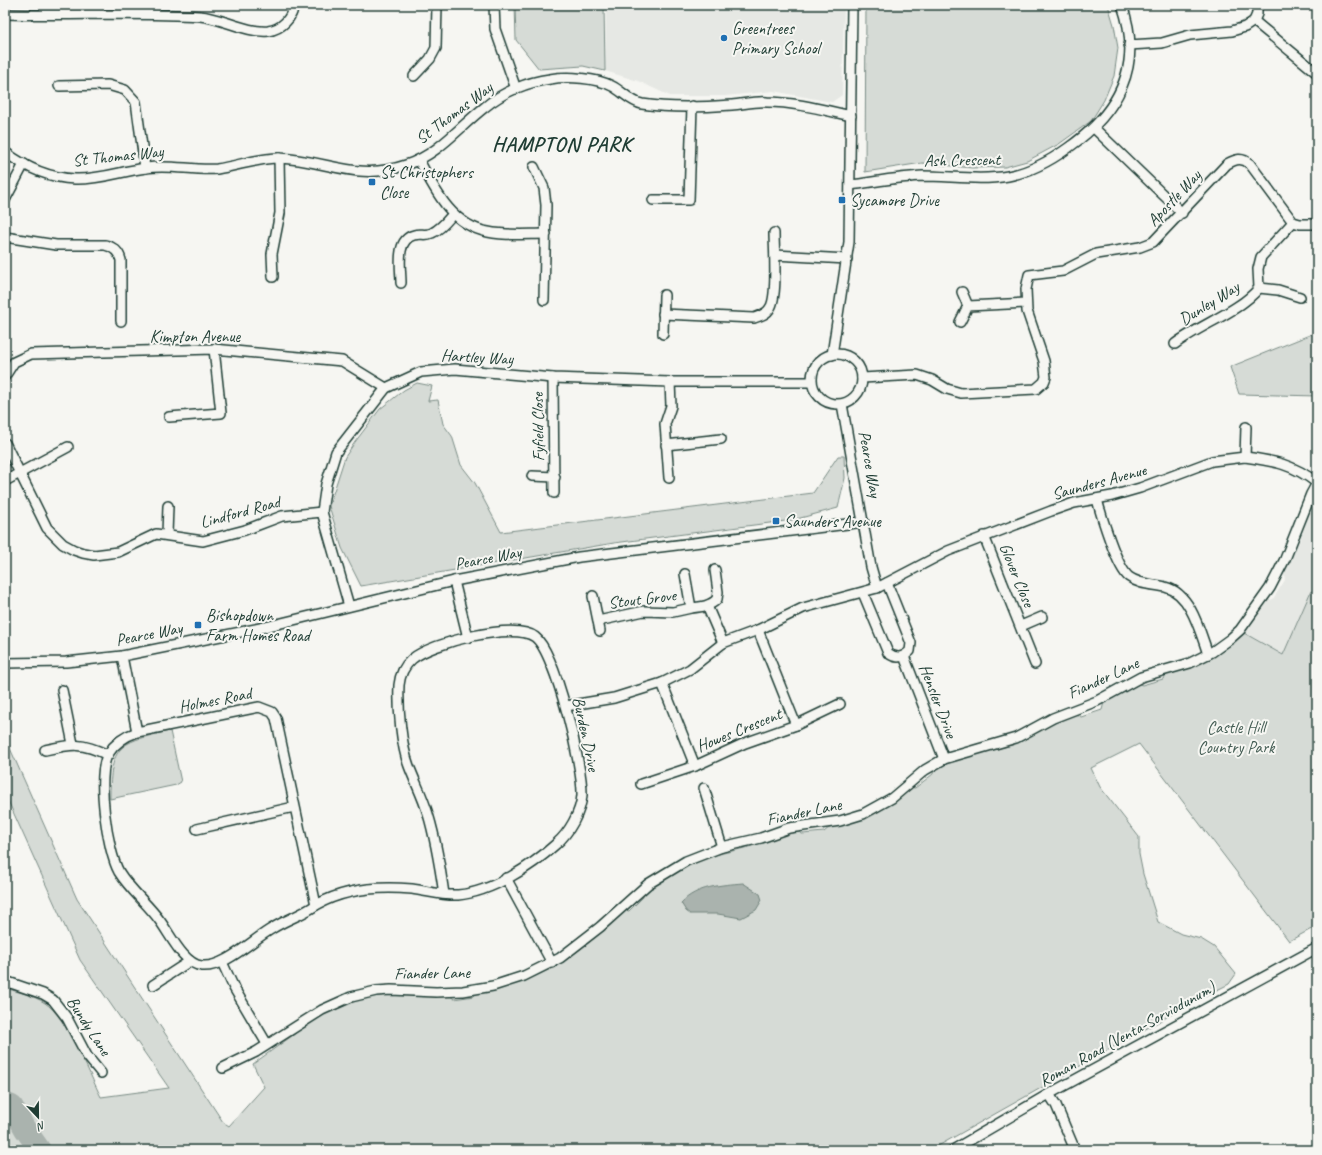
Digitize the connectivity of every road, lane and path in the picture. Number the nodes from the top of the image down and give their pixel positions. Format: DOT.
graph roads {
  1 [pos="294,5"];
  2 [pos="437,5"];
  3 [pos="494,5"];
  4 [pos="852,5"];
  5 [pos="1122,5"];
  6 [pos="1257,5"];
  7 [pos="5,14"];
  8 [pos="1254,21"];
  9 [pos="1129,45"];
  10 [pos="1317,73"];
  11 [pos="414,76"];
  12 [pos="59,86"];
  13 [pos="516,89"];
  14 [pos="692,106"];
  15 [pos="851,116"];
  16 [pos="1094,128"];
  17 [pos="5,152"];
  18 [pos="279,158"];
  19 [pos="419,160"];
  20 [pos="24,164"];
  21 [pos="534,167"];
  22 [pos="145,168"];
  23 [pos="851,185"];
  24 [pos="5,200"];
  25 [pos="653,200"];
  26 [pos="1182,213"];
  27 [pos="453,214"];
  28 [pos="1293,222"];
  29 [pos="1317,224"];
  30 [pos="774,233"];
  31 [pos="546,234"];
  32 [pos="5,237"];
  33 [pos="775,254"];
  34 [pos="847,259"];
  35 [pos="273,276"];
  36 [pos="401,283"];
  37 [pos="1259,288"];
  38 [pos="962,292"];
  39 [pos="664,295"];
  40 [pos="1300,297"];
  41 [pos="544,300"];
  42 [pos="1026,302"];
  43 [pos="968,306"];
  44 [pos="663,314"];
  45 [pos="122,321"];
  46 [pos="960,322"];
  47 [pos="663,334"];
  48 [pos="1175,344"];
  49 [pos="214,349"];
  50 [pos="832,355"];
  51 [pos="5,376"];
  52 [pos="553,378"];
  53 [pos="862,378"];
  54 [pos="670,382"];
  55 [pos="811,382"];
  56 [pos="386,388"];
  57 [pos="842,404"];
  58 [pos="169,417"];
  59 [pos="1246,427"];
  60 [pos="721,439"];
  61 [pos="5,443"];
  62 [pos="666,445"];
  63 [pos="68,446"];
  64 [pos="1245,457"];
  65 [pos="20,474"];
  66 [pos="532,476"];
  67 [pos="555,477"];
  68 [pos="669,478"];
  69 [pos="5,481"];
  70 [pos="1317,483"];
  71 [pos="554,493"];
  72 [pos="1097,499"];
  73 [pos="168,506"];
  74 [pos="322,512"];
  75 [pos="864,522"];
  76 [pos="167,534"];
  77 [pos="984,536"];
  78 [pos="715,570"];
  79 [pos="685,574"];
  80 [pos="454,581"];
  81 [pos="887,583"];
  82 [pos="877,588"];
  83 [pos="863,593"];
  84 [pos="593,596"];
  85 [pos="349,606"];
  86 [pos="706,606"];
  87 [pos="691,608"];
  88 [pos="1042,617"];
  89 [pos="598,621"];
  90 [pos="1021,626"];
  91 [pos="758,630"];
  92 [pos="600,631"];
  93 [pos="468,638"];
  94 [pos="723,643"];
  95 [pos="1208,654"];
  96 [pos="122,656"];
  97 [pos="904,656"];
  98 [pos="5,663"];
  99 [pos="1035,664"];
  100 [pos="662,683"];
  101 [pos="62,690"];
  102 [pos="840,704"];
  103 [pos="566,706"];
  104 [pos="796,725"];
  105 [pos="137,732"];
  106 [pos="73,744"];
  107 [pos="45,750"];
  108 [pos="108,755"];
  109 [pos="944,759"];
  110 [pos="695,766"];
  111 [pos="641,784"];
  112 [pos="704,788"];
  113 [pos="294,807"];
  114 [pos="197,829"];
  115 [pos="722,847"];
  116 [pos="506,878"];
  117 [pos="444,894"];
  118 [pos="316,905"];
  119 [pos="1317,948"];
  120 [pos="190,961"];
  121 [pos="222,962"];
  122 [pos="552,963"];
  123 [pos="5,981"];
  124 [pos="153,985"];
  125 [pos="267,1044"];
  126 [pos="223,1068"];
  127 [pos="101,1073"];
  128 [pos="1050,1094"];
  129 [pos="953,1150"];
  130 [pos="1075,1150"];
  1 -- 7 [label="street"];
  2 -- 11 [label="street"];
  3 -- 13 [label="street"];
  4 -- 15 [label="street"];
  5 -- 9 [label="street, Ash Crescent"];
  6 -- 8 [label="street"];
  8 -- 9 [label="street"];
  8 -- 10 [label="street"];
  9 -- 16 [label="street, Ash Crescent"];
  12 -- 22 [label="street"];
  13 -- 14 [label="street, St Thomas Way"];
  13 -- 19 [label="street, St Thomas Way"];
  14 -- 15 [label="street, St Thomas Way"];
  14 -- 25 [label="street"];
  15 -- 23 [label="street"];
  16 -- 23 [label="street, Ash Crescent"];
  16 -- 26 [label="street"];
  17 -- 20 [label="street, St Thomas Way"];
  18 -- 19 [label="street, St Thomas Way"];
  18 -- 22 [label="street, St Thomas Way"];
  18 -- 35 [label="street"];
  19 -- 27 [label="street"];
  20 -- 22 [label="street, St Thomas Way"];
  20 -- 24 [label="street"];
  21 -- 31 [label="street"];
  23 -- 34 [label="street"];
  26 -- 28 [label="street, Apostle Way"];
  26 -- 42 [label="street, Apostle Way"];
  27 -- 31 [label="street"];
  27 -- 36 [label="street"];
  28 -- 29 [label="street"];
  28 -- 37 [label="street, Dunley Way"];
  30 -- 33 [label="street"];
  31 -- 41 [label="street"];
  32 -- 45 [label="street"];
  33 -- 34 [label="street"];
  33 -- 44 [label="street"];
  34 -- 50 [label="street"];
  37 -- 40 [label="street, Dunley Way"];
  37 -- 48 [label="street, Dunley Way"];
  38 -- 43 [label="street"];
  39 -- 44 [label="street"];
  42 -- 43 [label="street"];
  42 -- 53 [label="street, Apostle Way"];
  43 -- 46 [label="street"];
  44 -- 47 [label="street"];
  49 -- 51 [label="street, Kimpton Avenue"];
  49 -- 56 [label="street, Kimpton Avenue"];
  49 -- 58 [label="street"];
  50 -- 53 [label="street"];
  50 -- 55 [label="street"];
  52 -- 54 [label="street, Hartley Way"];
  52 -- 56 [label="street, Hartley Way"];
  52 -- 67 [label="street, Fyfield Close"];
  53 -- 57 [label="street"];
  54 -- 55 [label="street, Hartley Way"];
  54 -- 62 [label="street"];
  55 -- 57 [label="street"];
  56 -- 74 [label="street, Hartley Way"];
  57 -- 75 [label="street, Pearce Way"];
  59 -- 64 [label="street"];
  60 -- 62 [label="street"];
  61 -- 65 [label="street, Lindford Road"];
  62 -- 68 [label="street"];
  63 -- 65 [label="street"];
  64 -- 70 [label="street, Saunders Avenue"];
  64 -- 72 [label="street, Saunders Avenue"];
  65 -- 69 [label="street"];
  65 -- 76 [label="street, Lindford Road"];
  66 -- 67 [label="street, Fyfield Close"];
  67 -- 71 [label="street, Fyfield Close"];
  70 -- 95 [label="street, Fiander Lane"];
  72 -- 77 [label="street, Saunders Avenue"];
  72 -- 95 [label="street"];
  73 -- 76 [label="street"];
  74 -- 76 [label="street, Lindford Road"];
  74 -- 85 [label="street, Hartley Way"];
  75 -- 80 [label="street, Pearce Way"];
  75 -- 82 [label="street"];
  77 -- 81 [label="street, Saunders Avenue"];
  77 -- 90 [label="street, Glover Close"];
  78 -- 86 [label="street"];
  79 -- 87 [label="street, Stout Grove"];
  80 -- 85 [label="street, Pearce Way"];
  80 -- 93 [label="street"];
  81 -- 82 [label="street, Saunders Avenue"];
  81 -- 97 [label="street, Hensler Drive"];
  82 -- 83 [label="street, Saunders Avenue"];
  83 -- 91 [label="street, Saunders Avenue"];
  83 -- 97 [label="street, Hensler Drive"];
  84 -- 89 [label="street, Stout Grove"];
  85 -- 96 [label="street, Pearce Way"];
  86 -- 87 [label="street, Stout Grove"];
  86 -- 94 [label="street"];
  87 -- 89 [label="street, Stout Grove"];
  88 -- 90 [label="street, Glover Close"];
  89 -- 92 [label="street, Stout Grove"];
  90 -- 99 [label="street, Glover Close"];
  91 -- 94 [label="street, Saunders Avenue"];
  91 -- 104 [label="street, Howes Crescent"];
  93 -- 103 [label="street, Burden Drive"];
  93 -- 117 [label="street, Burden Drive"];
  94 -- 100 [label="street, Saunders Avenue"];
  95 -- 109 [label="street, Fiander Lane"];
  96 -- 98 [label="street, Pearce Way"];
  96 -- 105 [label="street"];
  97 -- 109 [label="street, Hensler Drive"];
  100 -- 103 [label="street, Saunders Avenue"];
  100 -- 110 [label="street, Howes Crescent"];
  101 -- 106 [label="street"];
  102 -- 104 [label="street, Howes Crescent"];
  103 -- 116 [label="street, Burden Drive"];
  104 -- 110 [label="street, Howes Crescent"];
  105 -- 108 [label="street, Holmes Road"];
  105 -- 113 [label="street, Holmes Road"];
  106 -- 107 [label="street"];
  106 -- 108 [label="street"];
  108 -- 120 [label="street, Holmes Road"];
  109 -- 115 [label="street, Fiander Lane"];
  110 -- 111 [label="street, Howes Crescent"];
  112 -- 115 [label="street"];
  113 -- 114 [label="street"];
  113 -- 118 [label="street, Holmes Road"];
  115 -- 122 [label="street, Fiander Lane"];
  116 -- 117 [label="street, Burden Drive"];
  116 -- 122 [label="street"];
  117 -- 118 [label="street, Burden Drive"];
  118 -- 121 [label="street"];
  119 -- 128 [label="street, Roman Road (Venta-Sorviodunum)"];
  120 -- 121 [label="street"];
  120 -- 124 [label="street"];
  121 -- 125 [label="street"];
  122 -- 125 [label="street, Fiander Lane"];
  123 -- 127 [label="street, Bundy Lane"];
  125 -- 126 [label="street, Fiander Lane"];
  128 -- 129 [label="street, Roman Road (Venta-Sorviodunum)"];
  128 -- 130 [label="street"];
}
